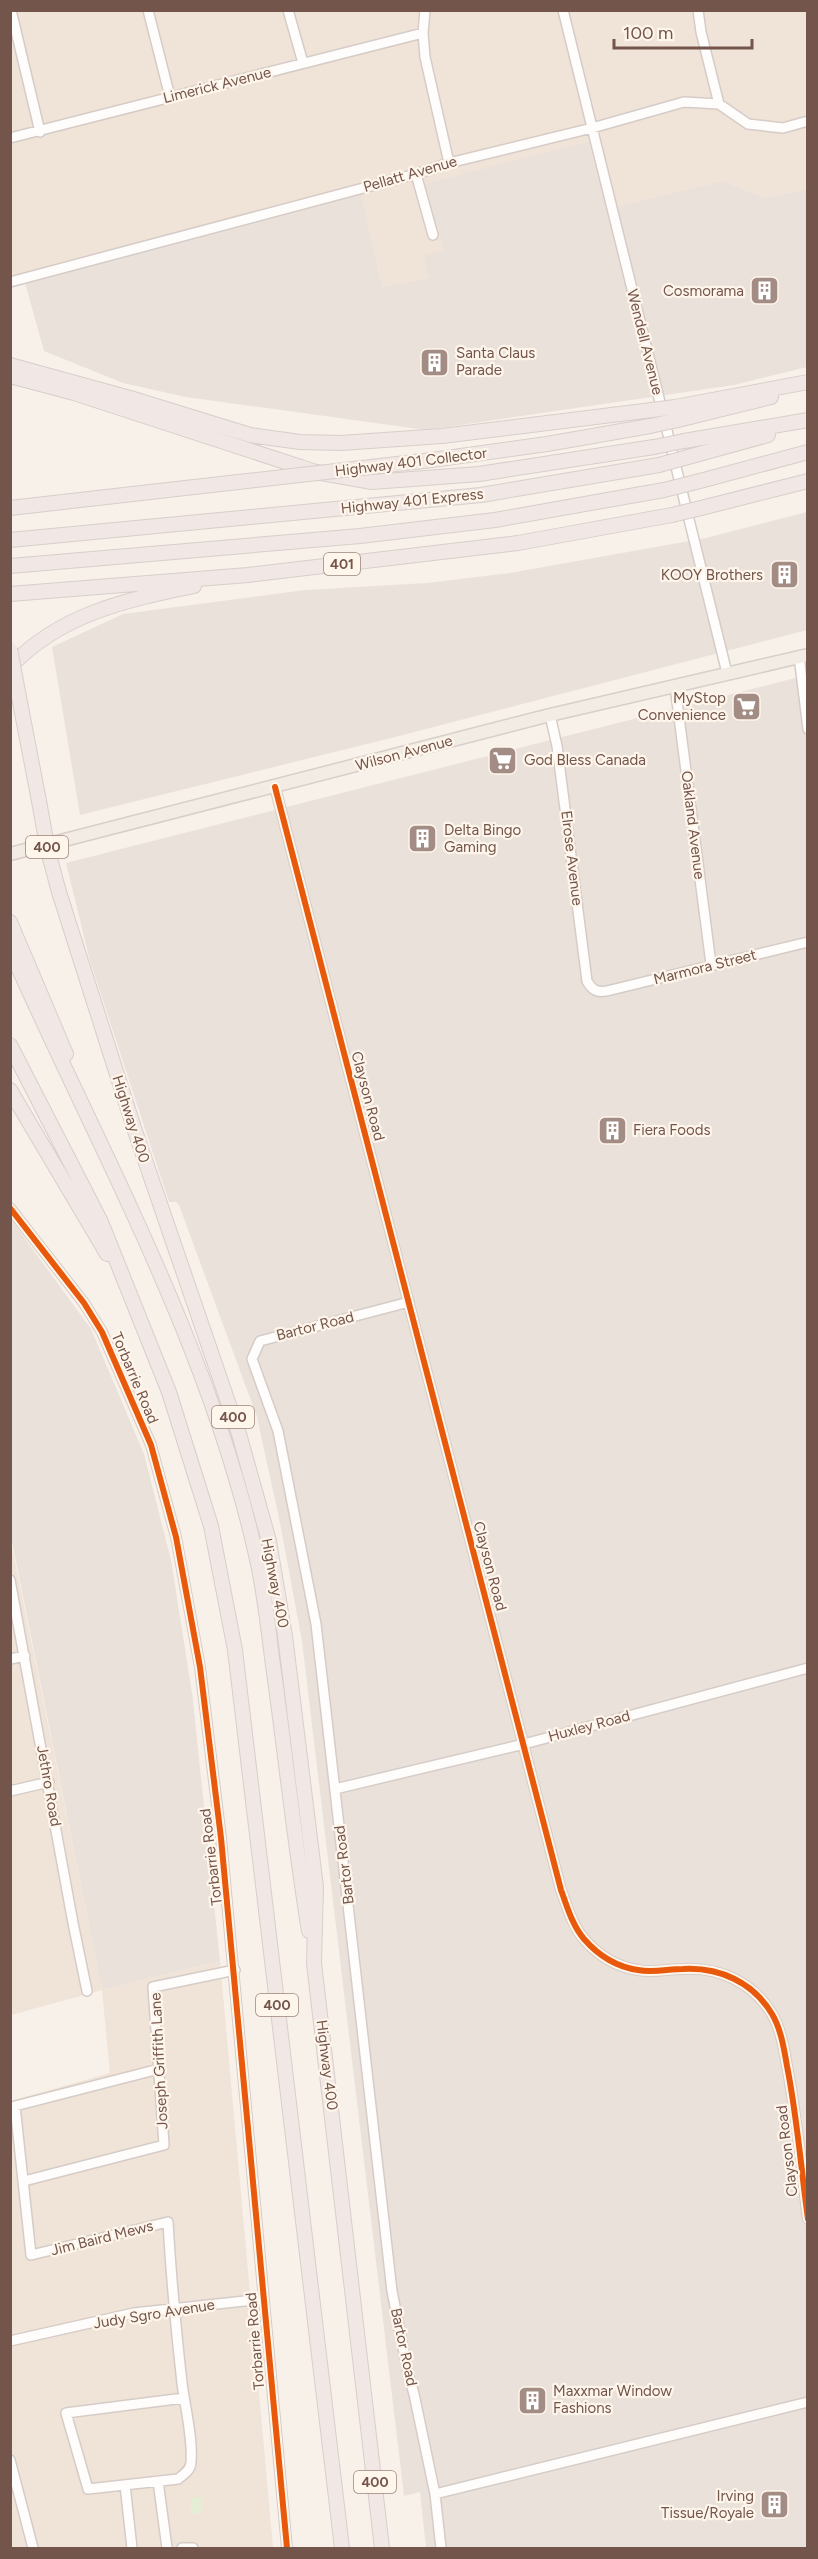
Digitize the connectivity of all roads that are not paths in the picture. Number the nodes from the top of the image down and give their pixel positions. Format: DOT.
graph roads {
  1 [pos="11,10"];
  2 [pos="148,10"];
  3 [pos="288,10"];
  4 [pos="425,10"];
  5 [pos="563,10"];
  6 [pos="698,10"];
  7 [pos="423,33"];
  8 [pos="303,63"];
  9 [pos="170,97"];
  10 [pos="719,104"];
  11 [pos="807,121"];
  12 [pos="592,128"];
  13 [pos="40,132"];
  14 [pos="10,138"];
  15 [pos="449,163"];
  16 [pos="416,174"];
  17 [pos="433,235"];
  18 [pos="10,282"];
  19 [pos="10,357"];
  20 [pos="10,365"];
  21 [pos="10,376"];
  22 [pos="807,382"];
  23 [pos="807,388"];
  24 [pos="107,392"];
  25 [pos="676,413"];
  26 [pos="807,422"];
  27 [pos="807,452"];
  28 [pos="807,481"];
  29 [pos="10,508"];
  30 [pos="10,540"];
  31 [pos="10,566"];
  32 [pos="248,574"];
  33 [pos="10,594"];
  34 [pos="10,649"];
  35 [pos="805,654"];
  36 [pos="10,666"];
  37 [pos="727,673"];
  38 [pos="675,686"];
  39 [pos="550,715"];
  40 [pos="807,729"];
  41 [pos="275,787"];
  42 [pos="10,854"];
  43 [pos="10,922"];
  44 [pos="807,942"];
  45 [pos="10,949"];
  46 [pos="711,964"];
  47 [pos="602,992"];
  48 [pos="10,1046"];
  49 [pos="10,1090"];
  50 [pos="84,1104"];
  51 [pos="10,1208"];
  52 [pos="125,1284"];
  53 [pos="409,1302"];
  54 [pos="10,1580"];
  55 [pos="25,1656"];
  56 [pos="10,1659"];
  57 [pos="807,1668"];
  58 [pos="524,1744"];
  59 [pos="49,1782"];
  60 [pos="335,1789"];
  61 [pos="10,1791"];
  62 [pos="314,1963"];
  63 [pos="235,1970"];
  64 [pos="87,1991"];
  65 [pos="159,2069"];
  66 [pos="24,2181"];
  67 [pos="807,2219"];
  68 [pos="263,2299"];
  69 [pos="174,2309"];
  70 [pos="10,2341"];
  71 [pos="184,2398"];
  72 [pos="807,2402"];
  73 [pos="10,2460"];
  74 [pos="158,2481"];
  75 [pos="125,2485"];
  76 [pos="435,2494"];
  77 [pos="33,2548"];
  78 [pos="132,2548"];
  79 [pos="167,2548"];
  80 [pos="182,2548"];
  81 [pos="193,2548"];
  82 [pos="286,2548"];
  83 [pos="342,2548"];
  84 [pos="382,2548"];
  85 [pos="441,2548"];
  1 -- 13 [label="street"];
  2 -- 9 [label="street"];
  3 -- 8 [label="street"];
  4 -- 7 [label="street"];
  5 -- 12 [label="street, Wendell Avenue"];
  6 -- 10 [label="street"];
  7 -- 8 [label="street, Limerick Avenue"];
  7 -- 15 [label="street"];
  8 -- 9 [label="street, Limerick Avenue"];
  9 -- 13 [label="street, Limerick Avenue"];
  10 -- 11 [label="street"];
  10 -- 12 [label="street, Pellatt Avenue"];
  12 -- 15 [label="street, Pellatt Avenue"];
  12 -- 37 [label="street, Wendell Avenue"];
  13 -- 14 [label="street, Limerick Avenue"];
  15 -- 16 [label="street, Pellatt Avenue"];
  16 -- 17 [label="street"];
  16 -- 18 [label="street, Pellatt Avenue"];
  19 -- 24 [label="highway"];
  20 -- 24 [label="highway"];
  21 -- 26 [label="highway, bridge"];
  22 -- 25 [label="highway"];
  23 -- 25 [label="highway, Highway 401 Collector"];
  24 -- 25 [label="highway, bridge"];
  25 -- 29 [label="highway, Highway 401 Collector, bridge"];
  26 -- 30 [label="highway, Highway 401 Express, bridge"];
  27 -- 31 [label="highway, Highway 401 Express / 401, bridge"];
  28 -- 32 [label="highway, 401, bridge"];
  32 -- 33 [label="highway, 401"];
  32 -- 36 [label="highway"];
  34 -- 62 [label="highway, Highway 400 / 400, bridge"];
  35 -- 37 [label="main road, Wilson Avenue"];
  35 -- 40 [label="street"];
  37 -- 38 [label="main road, Wilson Avenue"];
  38 -- 39 [label="main road, Wilson Avenue"];
  38 -- 46 [label="street, Oakland Avenue"];
  39 -- 41 [label="main road, Wilson Avenue"];
  39 -- 47 [label="street, Elrose Avenue"];
  41 -- 42 [label="main road, Wilson Avenue"];
  41 -- 53 [label="street, Clayson Road"];
  43 -- 50 [label="highway"];
  44 -- 46 [label="street, Marmora Street"];
  45 -- 50 [label="highway"];
  46 -- 47 [label="street, Marmora Street"];
  48 -- 52 [label="highway, 400"];
  49 -- 52 [label="highway"];
  50 -- 62 [label="highway"];
  51 -- 63 [label="street, Torbarrie Road"];
  52 -- 83 [label="highway, 400"];
  53 -- 58 [label="street, Clayson Road"];
  53 -- 60 [label="street, Bartor Road"];
  54 -- 55 [label="street, Jethro Road"];
  55 -- 56 [label="street"];
  55 -- 59 [label="street, Jethro Road"];
  57 -- 58 [label="street, Huxley Road"];
  58 -- 60 [label="street, Huxley Road"];
  58 -- 67 [label="street, Clayson Road"];
  59 -- 61 [label="street"];
  59 -- 64 [label="street, Jethro Road"];
  60 -- 76 [label="street, Bartor Road"];
  62 -- 84 [label="highway, Highway 400 / 400"];
  63 -- 65 [label="street, Joseph Griffith Lane"];
  63 -- 68 [label="street, Torbarrie Road"];
  65 -- 66 [label="street, Joseph Griffith Lane"];
  65 -- 66 [label="street, Jim Baird Mews"];
  66 -- 69 [label="street, Jim Baird Mews"];
  68 -- 69 [label="street, Judy Sgro Avenue"];
  68 -- 82 [label="street, Torbarrie Road"];
  69 -- 70 [label="street, Judy Sgro Avenue"];
  69 -- 71 [label="street"];
  71 -- 74 [label="street"];
  71 -- 75 [label="street"];
  72 -- 76 [label="street"];
  73 -- 77 [label="street"];
  74 -- 75 [label="street"];
  74 -- 79 [label="street"];
  75 -- 78 [label="street"];
  76 -- 85 [label="street, Bartor Road"];
  80 -- 81 [label="street"];
}
